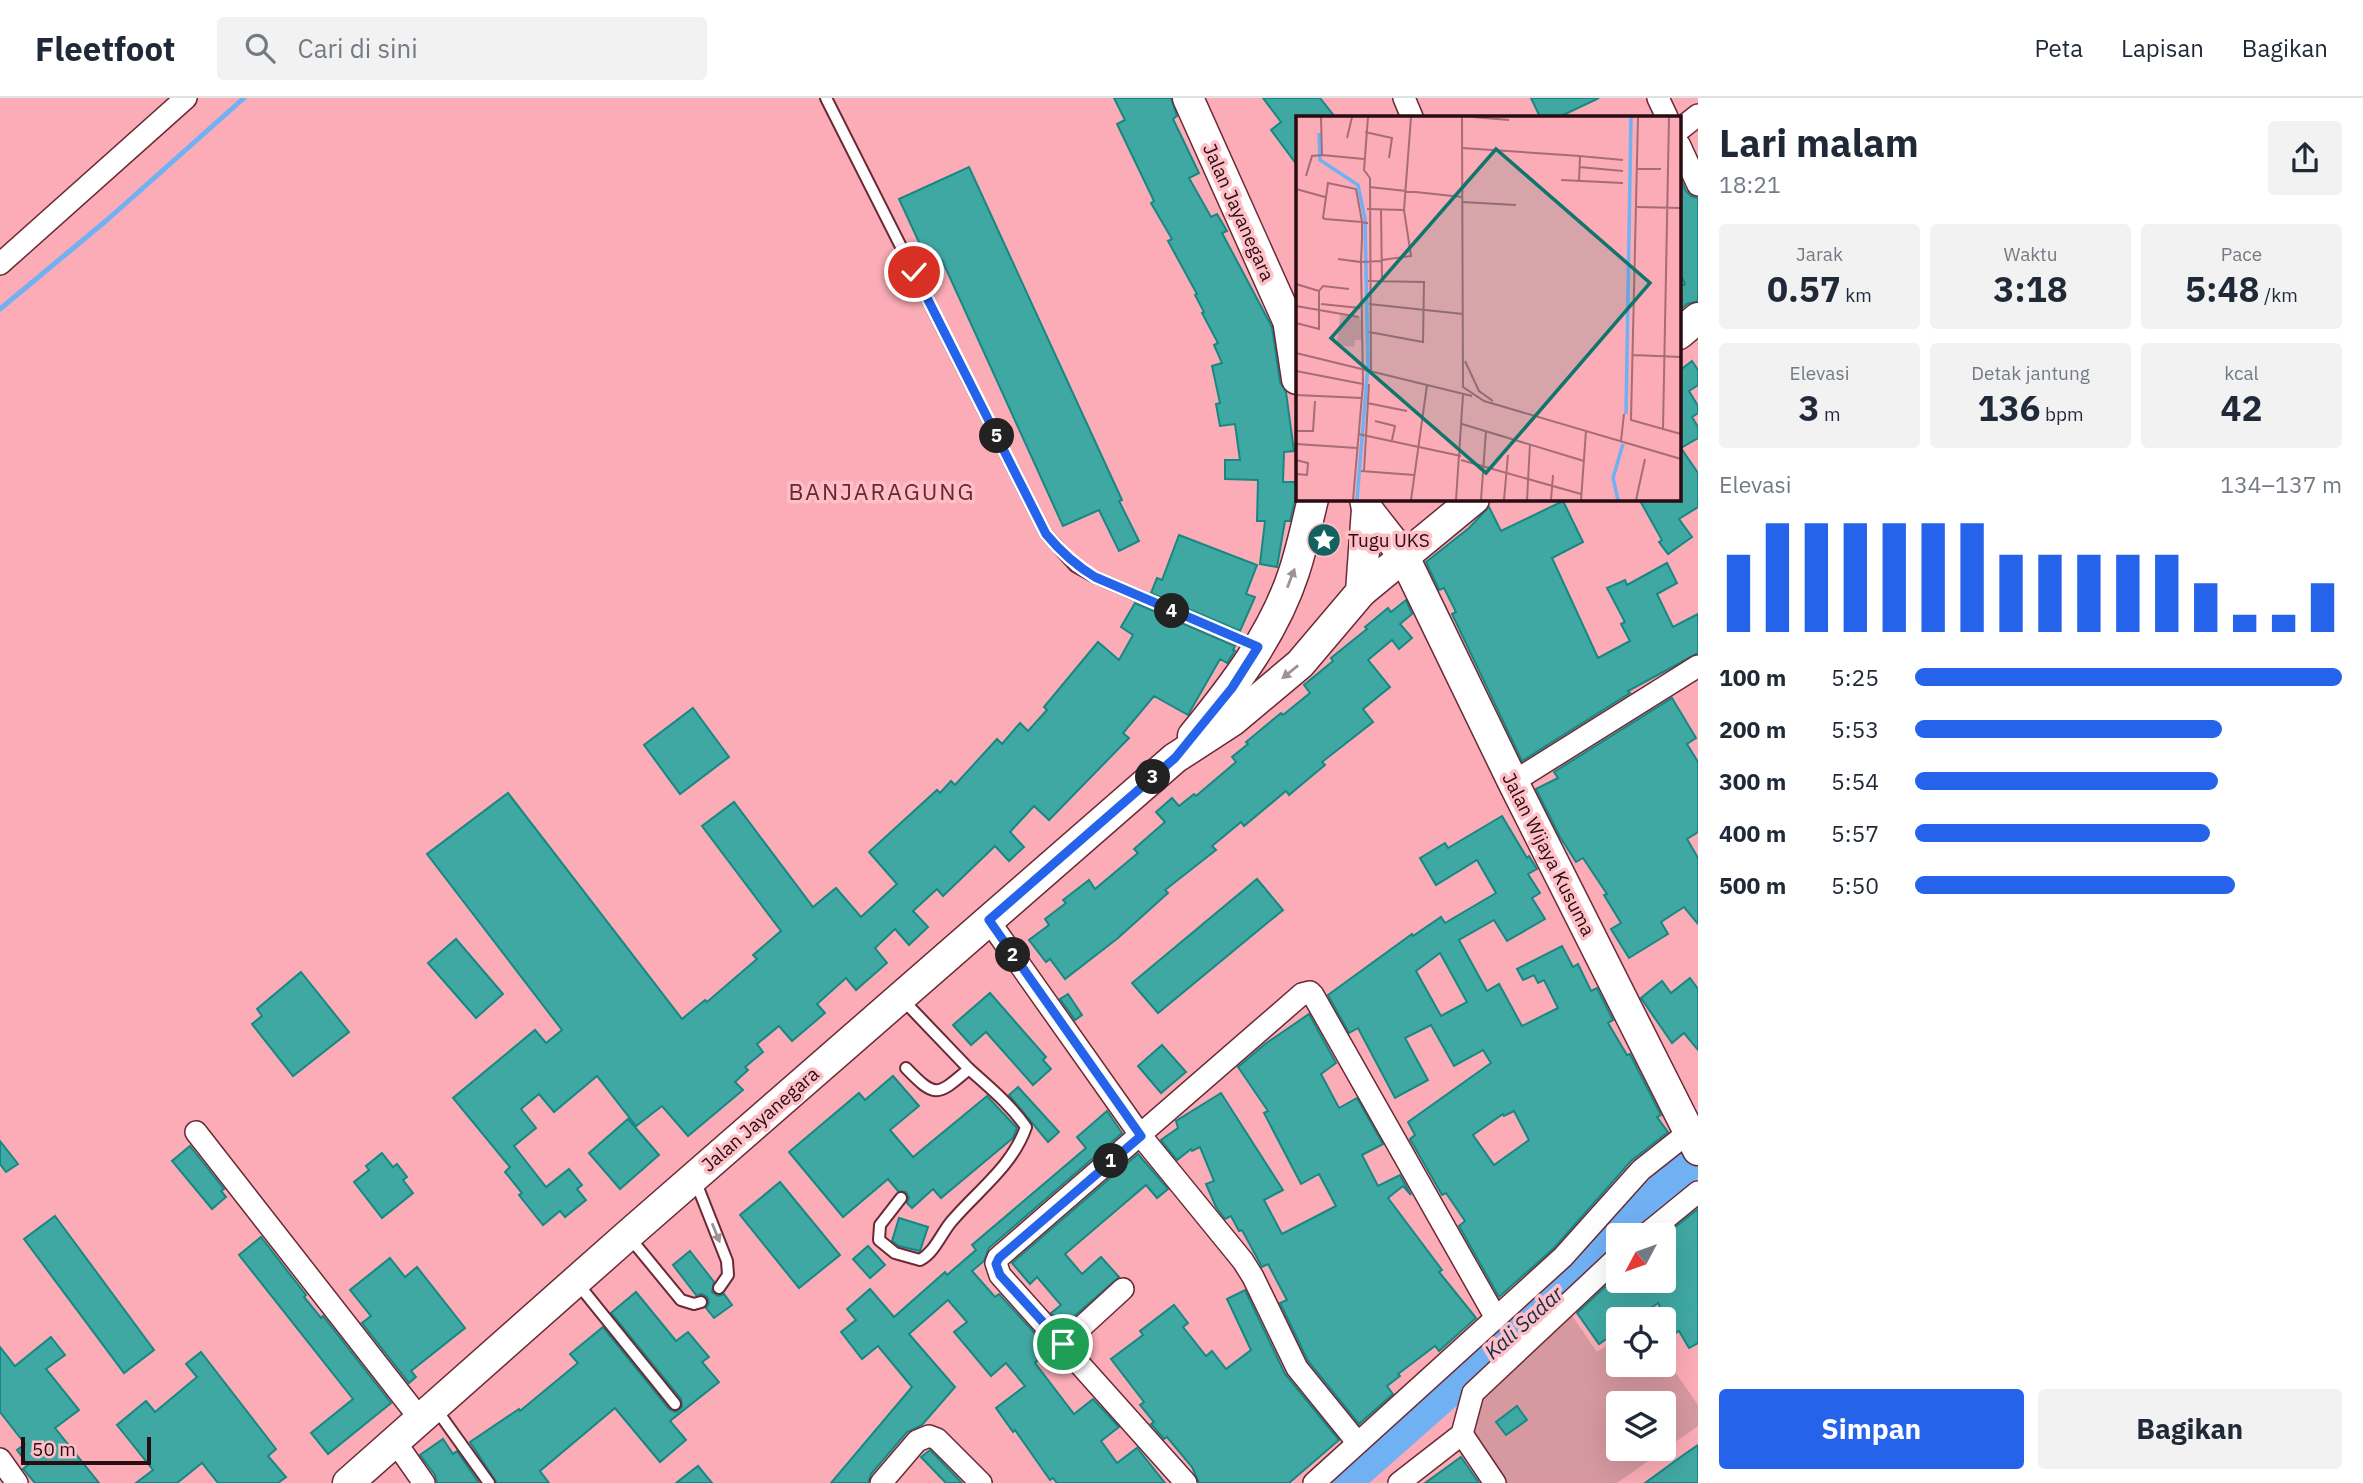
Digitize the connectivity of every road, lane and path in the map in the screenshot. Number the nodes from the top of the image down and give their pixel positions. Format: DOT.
graph roads {
  1 [pos="186,98"];
  2 [pos="826,98"];
  3 [pos="1188,98"];
  4 [pos="1404,98"];
  5 [pos="1658,98"];
  6 [pos="1412,116"];
  7 [pos="1667,116"];
  8 [pos="1698,116"];
  9 [pos="1680,129"];
  10 [pos="1680,146"];
  11 [pos="1698,185"];
  12 [pos="0,264"];
  13 [pos="1698,318"];
  14 [pos="1293,333"];
  15 [pos="1680,333"];
  16 [pos="1296,368"];
  17 [pos="1313,500"];
  18 [pos="1473,500"];
  19 [pos="1366,504"];
  20 [pos="1403,555"];
  21 [pos="1361,592"];
  22 [pos="1278,611"];
  23 [pos="1321,640"];
  24 [pos="1258,647"];
  25 [pos="1698,666"];
  26 [pos="1175,758"];
  27 [pos="1513,782"];
  28 [pos="989,920"];
  29 [pos="900,997"];
  30 [pos="906,1068"];
  31 [pos="969,1069"];
  32 [pos="196,1132"];
  33 [pos="1141,1136"];
  34 [pos="1695,1144"];
  35 [pos="694,1177"];
  36 [pos="1698,1192"];
  37 [pos="901,1198"];
  38 [pos="1660,1223"];
  39 [pos="628,1235"];
  40 [pos="1606,1268"];
  41 [pos="576,1282"];
  42 [pos="719,1288"];
  43 [pos="1123,1289"];
  44 [pos="701,1302"];
  45 [pos="1496,1318"];
  46 [pos="1063,1344"];
  47 [pos="675,1404"];
  48 [pos="428,1413"];
  49 [pos="1462,1434"];
  50 [pos="396,1443"];
  51 [pos="1357,1443"];
  52 [pos="0,1460"];
  53 [pos="1422,1476"];
  54 [pos="1180,1481"];
  55 [pos="17,1483"];
  56 [pos="348,1483"];
  57 [pos="424,1483"];
  58 [pos="489,1483"];
  59 [pos="881,1483"];
  60 [pos="981,1483"];
  61 [pos="1314,1483"];
  62 [pos="1399,1483"];
  63 [pos="1495,1483"];
  1 -- 12 [label="street"];
  2 -- 24 [label="lane"];
  3 -- 14 [label="main road, Jalan Jayanegara"];
  4 -- 6 [label="street"];
  5 -- 7 [label="street"];
  8 -- 9 [label="street"];
  10 -- 11 [label="street"];
  13 -- 15 [label="main road"];
  14 -- 16 [label="main road, Jalan Jayanegara"];
  22 -- 17 [label="main road, Jalan Jayanegara, one-way"];
  18 -- 20 [label="main road, Jalan Jayanegara"];
  19 -- 20 [label="main road, Jalan Wijaya Kusuma"];
  19 -- 21 [label="main road"];
  20 -- 21 [label="main road, Jalan Jayanegara"];
  20 -- 27 [label="main road, Jalan Wijaya Kusuma"];
  21 -- 23 [label="main road, Jalan Jayanegara"];
  22 -- 23 [label="main road"];
  22 -- 24 [label="main road, Jalan Jayanegara"];
  23 -- 26 [label="main road, Jalan Jayanegara, one-way"];
  24 -- 26 [label="main road, Jalan Jayanegara"];
  25 -- 27 [label="street"];
  26 -- 28 [label="main road, Jalan Jayanegara"];
  27 -- 34 [label="main road, Jalan Wijaya Kusuma"];
  28 -- 29 [label="main road, Jalan Jayanegara"];
  28 -- 33 [label="street"];
  29 -- 31 [label="lane"];
  29 -- 35 [label="main road, Jalan Jayanegara"];
  30 -- 31 [label="lane"];
  31 -- 37 [label="lane"];
  32 -- 48 [label="street"];
  33 -- 45 [label="street"];
  33 -- 46 [label="street"];
  33 -- 51 [label="street"];
  34 -- 45 [label="street"];
  35 -- 39 [label="main road, Jalan Jayanegara"];
  35 -- 42 [label="lane, one-way"];
  36 -- 38 [label="street"];
  39 -- 41 [label="main road, Jalan Jayanegara"];
  39 -- 44 [label="lane"];
  40 -- 49 [label="street"];
  41 -- 47 [label="lane"];
  41 -- 48 [label="main road, Jalan Jayanegara"];
  43 -- 46 [label="street"];
  45 -- 51 [label="street"];
  46 -- 54 [label="street"];
  48 -- 50 [label="main road, Jalan Jayanegara"];
  48 -- 58 [label="lane"];
  49 -- 53 [label="street"];
  49 -- 63 [label="street"];
  50 -- 56 [label="main road, Jalan Jayanegara"];
  50 -- 57 [label="street"];
  51 -- 61 [label="street"];
  52 -- 55 [label="street"];
  53 -- 62 [label="street"];
  59 -- 60 [label="street"];
}
